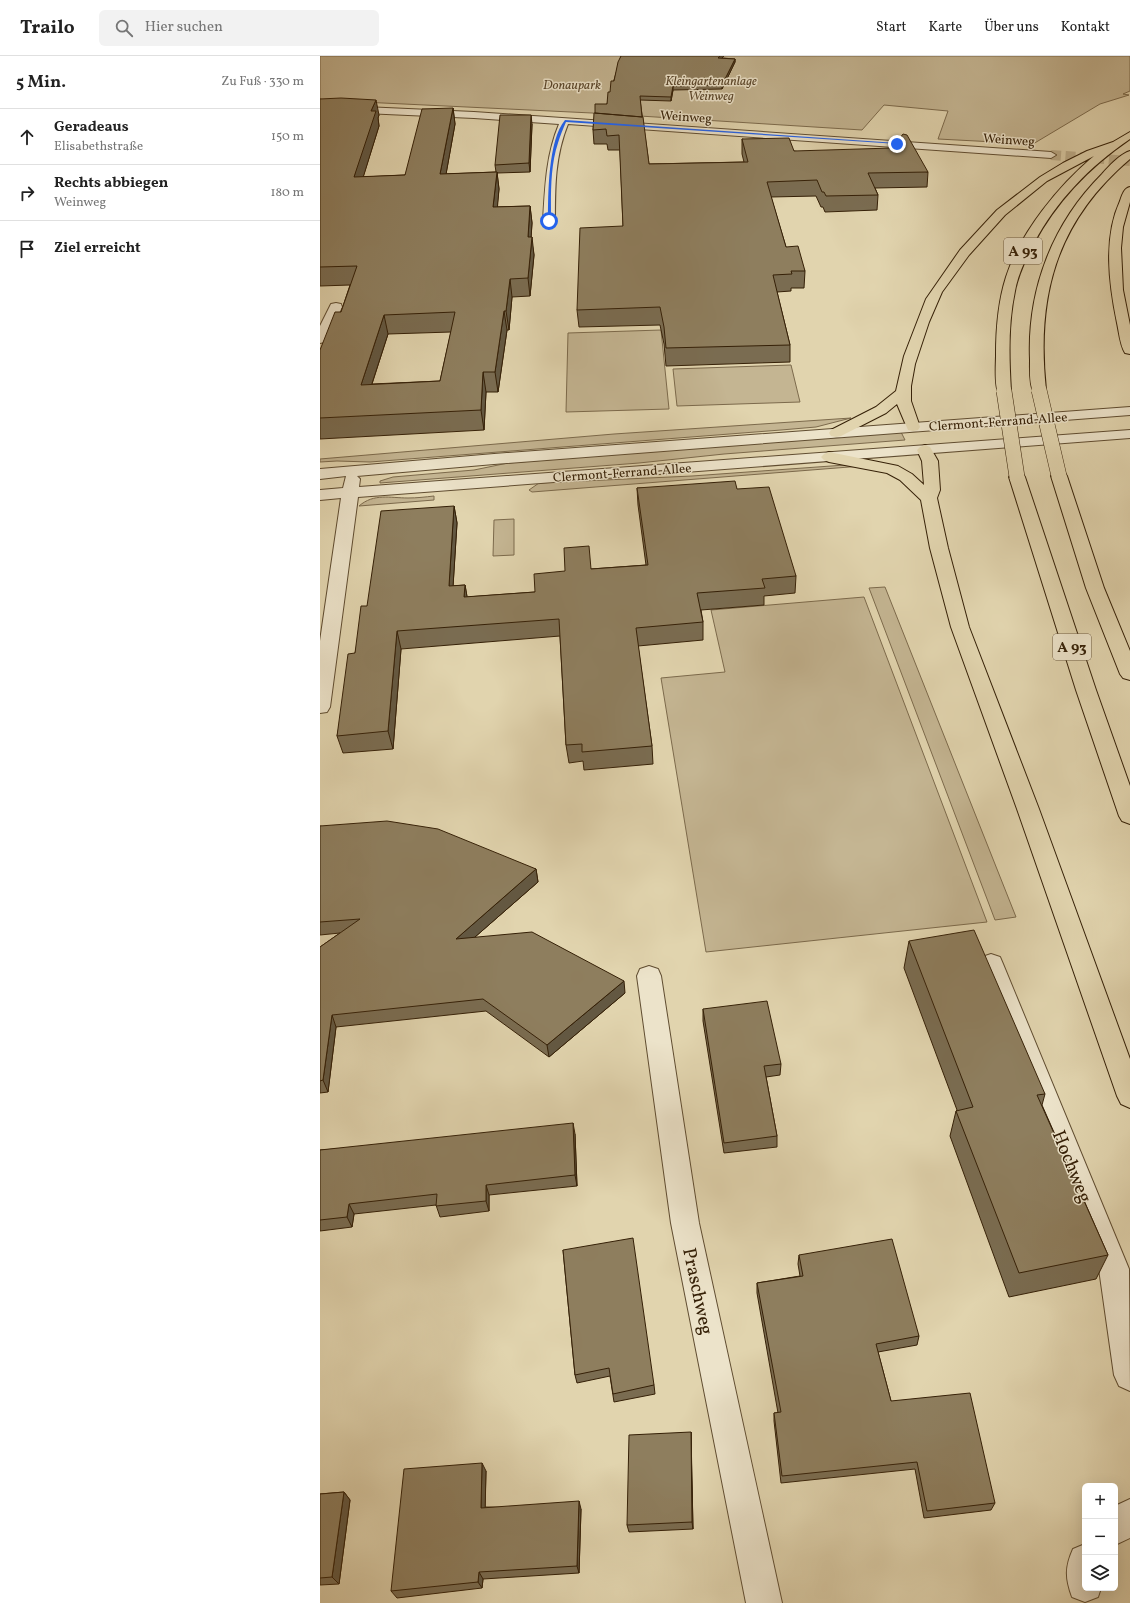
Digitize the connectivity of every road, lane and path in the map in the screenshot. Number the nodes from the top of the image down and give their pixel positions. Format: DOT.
graph roads {
  1 [pos="320,108"];
  2 [pos="565,121"];
  3 [pos="1130,134"];
  4 [pos="1116,144"];
  5 [pos="1130,154"];
  6 [pos="1050,155"];
  7 [pos="1130,190"];
  8 [pos="549,221"];
  9 [pos="336,307"];
  10 [pos="320,339"];
  11 [pos="1130,350"];
  12 [pos="903,392"];
  13 [pos="1130,411"];
  14 [pos="1084,415"];
  15 [pos="913,427"];
  16 [pos="1130,430"];
  17 [pos="836,433"];
  18 [pos="1130,434"];
  19 [pos="972,446"];
  20 [pos="925,450"];
  21 [pos="829,457"];
  22 [pos="353,472"];
  23 [pos="320,474"];
  24 [pos="350,493"];
  25 [pos="320,495"];
  26 [pos="929,498"];
  27 [pos="1130,674"];
  28 [pos="320,707"];
  29 [pos="1130,816"];
  30 [pos="991,964"];
  31 [pos="649,976"];
  32 [pos="1130,1096"];
  33 [pos="1130,1375"];
  34 [pos="1130,1516"];
  35 [pos="1118,1526"];
  36 [pos="1085,1591"];
  37 [pos="764,1603"];
  38 [pos="1086,1603"];
  1 -- 2 [label="street, Weinweg"];
  2 -- 6 [label="street, Weinweg"];
  2 -- 8 [label="street"];
  3 -- 4 [label="highway, A 93"];
  4 -- 12 [label="highway"];
  4 -- 29 [label="highway, A 93, bridge"];
  5 -- 27 [label="highway, A 93, bridge"];
  7 -- 11 [label="highway"];
  9 -- 10 [label="street"];
  12 -- 15 [label="highway"];
  12 -- 17 [label="highway"];
  13 -- 14 [label="street, Clermont-Ferrand-Allee"];
  14 -- 15 [label="street, Clermont-Ferrand-Allee"];
  14 -- 16 [label="street, Clermont-Ferrand-Allee"];
  15 -- 17 [label="street, Clermont-Ferrand-Allee"];
  15 -- 19 [label="street, Clermont-Ferrand-Allee"];
  15 -- 20 [label="street, Clermont-Ferrand-Allee"];
  17 -- 22 [label="street, Clermont-Ferrand-Allee"];
  18 -- 19 [label="street, Clermont-Ferrand-Allee"];
  19 -- 20 [label="street, Clermont-Ferrand-Allee"];
  20 -- 21 [label="street, Clermont-Ferrand-Allee"];
  20 -- 26 [label="highway"];
  21 -- 24 [label="street, Clermont-Ferrand-Allee"];
  21 -- 26 [label="highway"];
  22 -- 23 [label="street, Clermont-Ferrand-Allee"];
  22 -- 24 [label="street"];
  24 -- 25 [label="street, Clermont-Ferrand-Allee"];
  24 -- 28 [label="street"];
  26 -- 32 [label="highway"];
  30 -- 33 [label="street, Hochweg"];
  31 -- 37 [label="street, Praschweg"];
  34 -- 35 [label="street"];
  36 -- 38 [label="street"];
}
